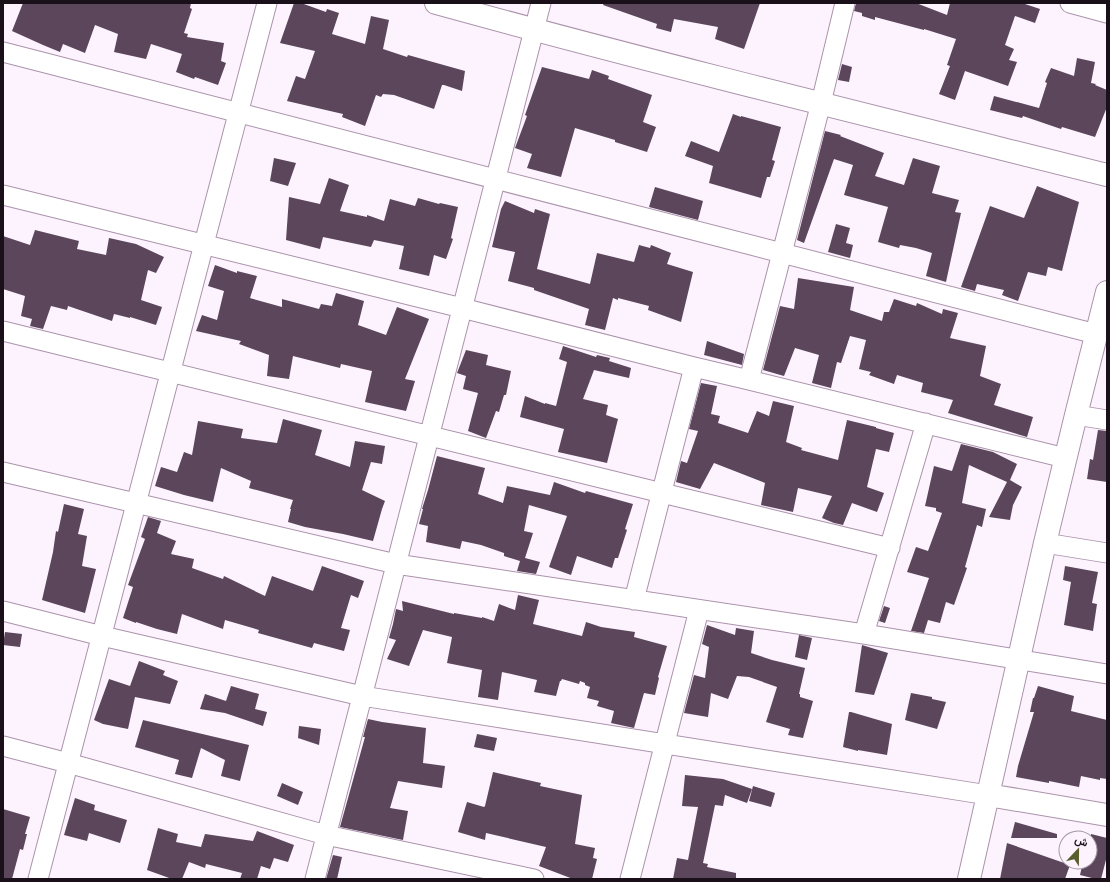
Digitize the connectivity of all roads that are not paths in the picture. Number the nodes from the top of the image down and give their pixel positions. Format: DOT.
graph roads {
  1 [pos="267,3"];
  2 [pos="436,3"];
  3 [pos="541,3"];
  4 [pos="845,3"];
  5 [pos="1070,3"];
  6 [pos="1107,13"];
  7 [pos="534,30"];
  8 [pos="3,52"];
  9 [pos="821,103"];
  10 [pos="239,112"];
  11 [pos="1107,175"];
  12 [pos="495,179"];
  13 [pos="3,195"];
  14 [pos="204,245"];
  15 [pos="782,253"];
  16 [pos="1107,292"];
  17 [pos="462,308"];
  18 [pos="3,331"];
  19 [pos="1096,334"];
  20 [pos="694,367"];
  21 [pos="171,372"];
  22 [pos="750,380"];
  23 [pos="1076,415"];
  24 [pos="1107,420"];
  25 [pos="926,423"];
  26 [pos="429,435"];
  27 [pos="1065,458"];
  28 [pos="3,472"];
  29 [pos="662,493"];
  30 [pos="136,504"];
  31 [pos="1045,543"];
  32 [pos="890,548"];
  33 [pos="1107,553"];
  34 [pos="396,564"];
  35 [pos="634,600"];
  36 [pos="700,610"];
  37 [pos="3,611"];
  38 [pos="864,634"];
  39 [pos="102,636"];
  40 [pos="1019,659"];
  41 [pos="1107,674"];
  42 [pos="362,696"];
  43 [pos="665,745"];
  44 [pos="3,746"];
  45 [pos="68,763"];
  46 [pos="988,795"];
  47 [pos="1107,815"];
  48 [pos="326,835"];
  49 [pos="38,879"];
  50 [pos="315,879"];
  51 [pos="534,879"];
  52 [pos="630,879"];
  53 [pos="969,879"];
  1 -- 10 [label="street"];
  2 -- 7 [label="street"];
  3 -- 7 [label="street"];
  4 -- 9 [label="street"];
  5 -- 6 [label="street"];
  7 -- 9 [label="street"];
  7 -- 12 [label="street"];
  8 -- 10 [label="street"];
  9 -- 11 [label="street"];
  9 -- 15 [label="street"];
  10 -- 12 [label="street"];
  10 -- 14 [label="street"];
  12 -- 15 [label="street"];
  12 -- 17 [label="street"];
  13 -- 14 [label="street"];
  14 -- 17 [label="street"];
  14 -- 21 [label="street"];
  15 -- 19 [label="street"];
  15 -- 22 [label="street"];
  16 -- 19 [label="street"];
  17 -- 20 [label="street"];
  17 -- 26 [label="street"];
  18 -- 21 [label="street"];
  19 -- 23 [label="street"];
  20 -- 22 [label="street"];
  20 -- 29 [label="street"];
  21 -- 26 [label="street"];
  21 -- 30 [label="street"];
  22 -- 25 [label="street"];
  23 -- 24 [label="street"];
  23 -- 27 [label="street"];
  25 -- 27 [label="street"];
  25 -- 32 [label="street"];
  26 -- 29 [label="street"];
  26 -- 34 [label="street"];
  27 -- 31 [label="street"];
  28 -- 30 [label="street"];
  29 -- 32 [label="street"];
  29 -- 35 [label="street"];
  30 -- 34 [label="street"];
  30 -- 39 [label="street"];
  31 -- 33 [label="street"];
  31 -- 40 [label="street"];
  32 -- 38 [label="street"];
  34 -- 35 [label="street"];
  34 -- 42 [label="street"];
  35 -- 36 [label="street"];
  36 -- 38 [label="street"];
  36 -- 43 [label="street"];
  37 -- 39 [label="street"];
  38 -- 40 [label="street"];
  39 -- 42 [label="street"];
  39 -- 45 [label="street"];
  40 -- 41 [label="street"];
  40 -- 46 [label="street"];
  42 -- 43 [label="street"];
  42 -- 48 [label="street"];
  43 -- 46 [label="street"];
  43 -- 52 [label="street"];
  44 -- 45 [label="street"];
  45 -- 48 [label="street"];
  45 -- 49 [label="street"];
  46 -- 47 [label="street"];
  46 -- 53 [label="street"];
  48 -- 50 [label="street"];
  48 -- 51 [label="street"];
}
